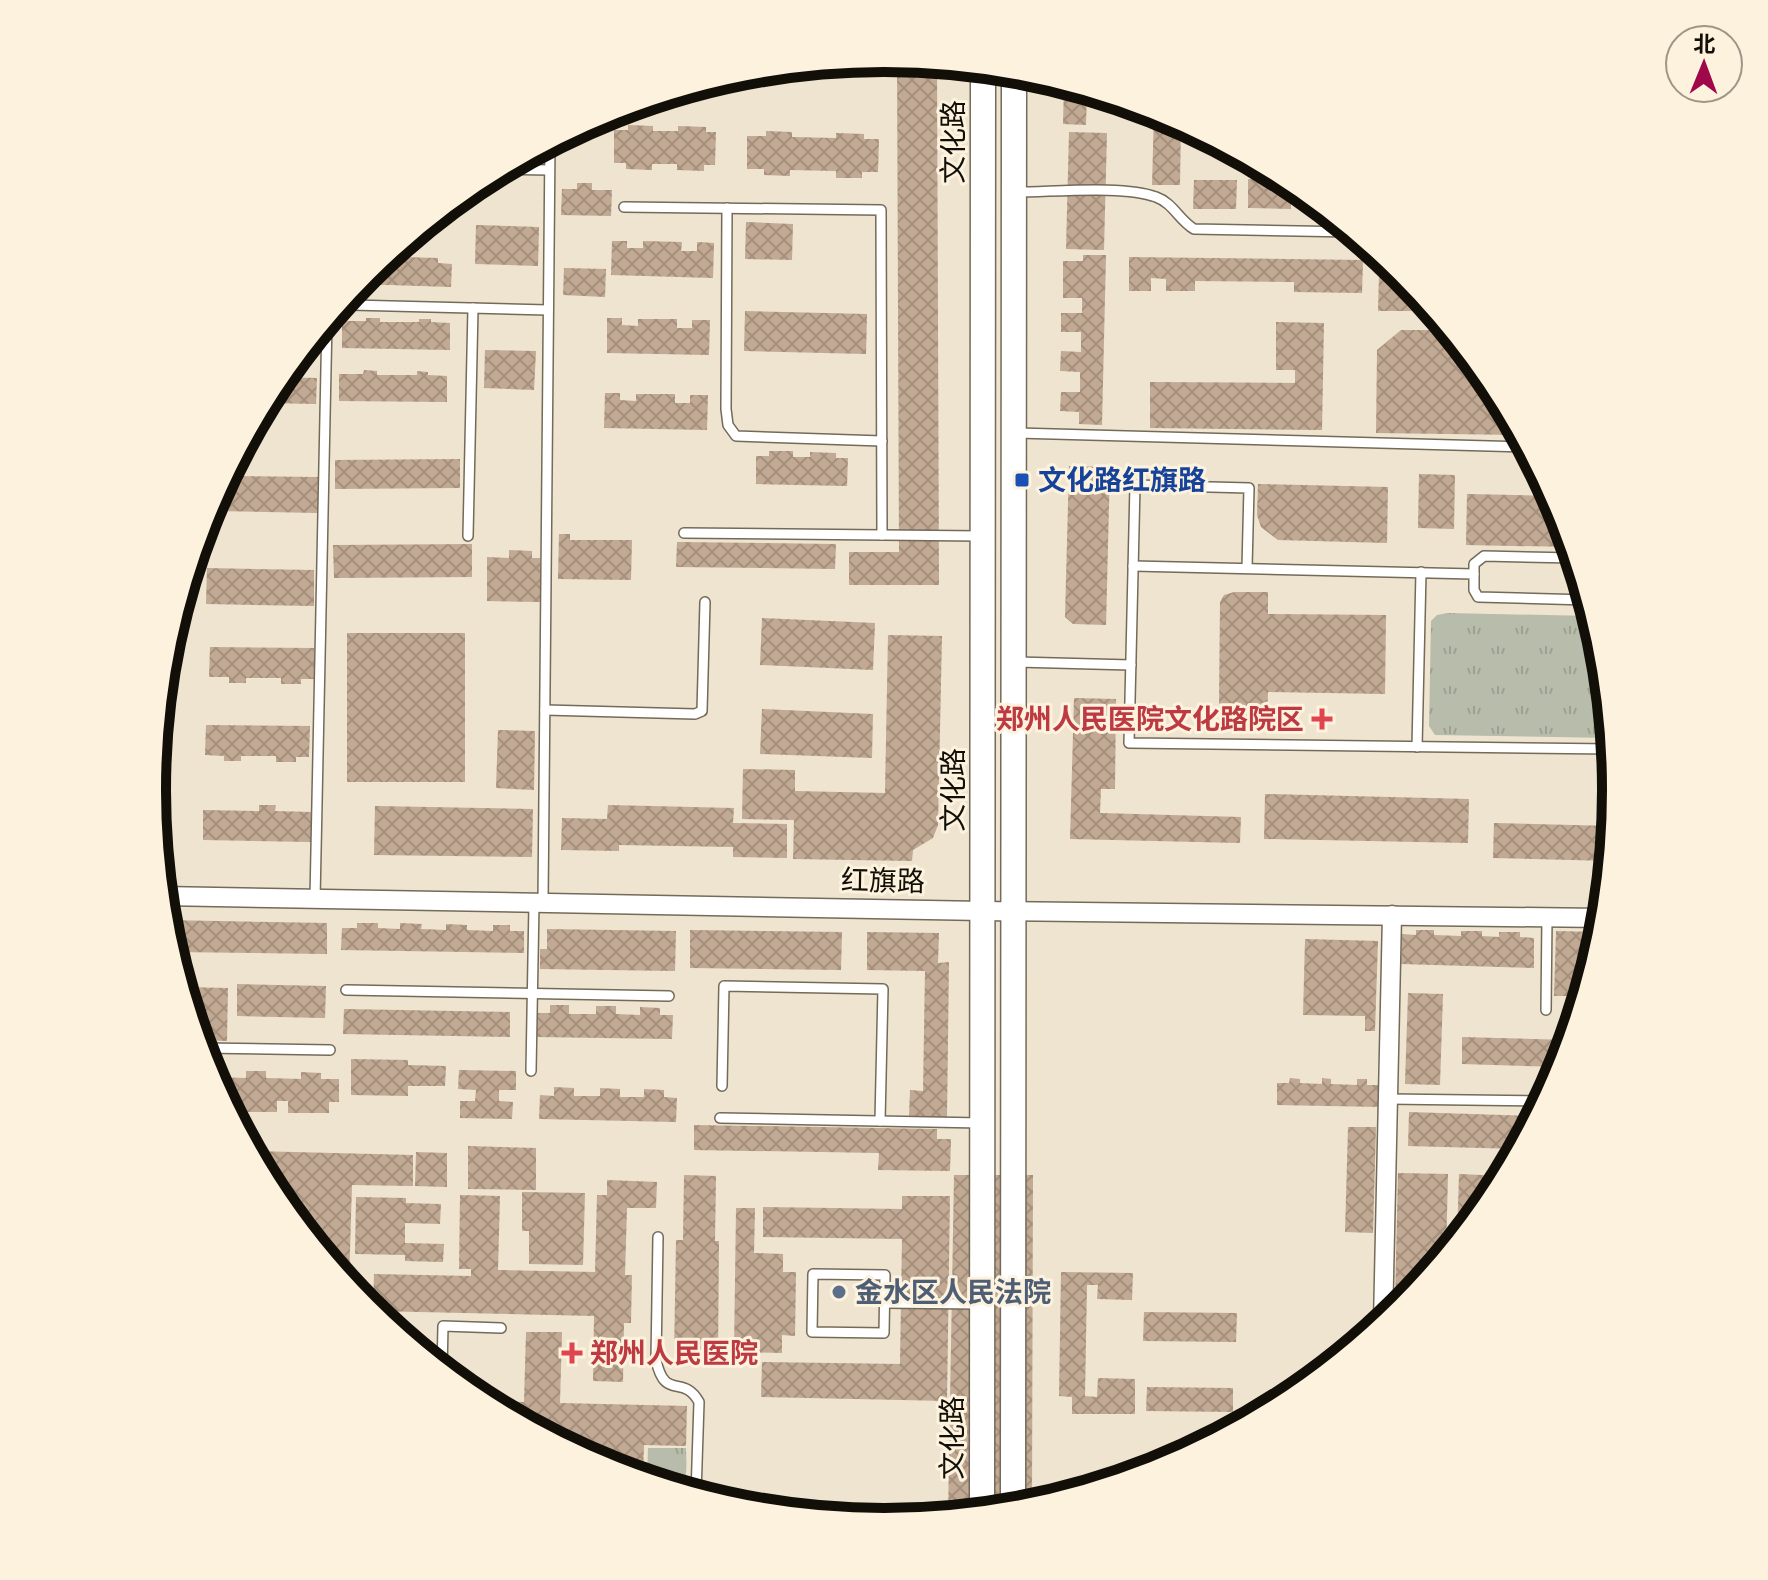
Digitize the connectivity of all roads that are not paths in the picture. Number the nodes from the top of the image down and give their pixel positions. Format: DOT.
graph roads {
  1 [pos="983,79"];
  2 [pos="1014,84"];
  3 [pos="550,155"];
  4 [pos="523,169"];
  5 [pos="549,170"];
  6 [pos="1014,192"];
  7 [pos="624,207"];
  8 [pos="727,208"];
  9 [pos="1335,232"];
  10 [pos="355,305"];
  11 [pos="473,308"];
  12 [pos="548,310"];
  13 [pos="327,338"];
  14 [pos="1014,433"];
  15 [pos="882,441"];
  16 [pos="1514,447"];
  17 [pos="684,533"];
  18 [pos="882,535"];
  19 [pos="468,536"];
  20 [pos="983,536"];
  21 [pos="1564,558"];
  22 [pos="1133,566"];
  23 [pos="1247,568"];
  24 [pos="1421,572"];
  25 [pos="1474,574"];
  26 [pos="1577,600"];
  27 [pos="705,602"];
  28 [pos="1014,662"];
  29 [pos="1131,665"];
  30 [pos="545,710"];
  31 [pos="1417,747"];
  32 [pos="1600,749"];
  33 [pos="174,896"];
  34 [pos="315,899"];
  35 [pos="539,903"];
  36 [pos="983,911"];
  37 [pos="1013,911"];
  38 [pos="1392,915"];
  39 [pos="1547,917"];
  40 [pos="1590,918"];
  41 [pos="346,990"];
  42 [pos="532,993"];
  43 [pos="669,996"];
  44 [pos="1546,1010"];
  45 [pos="215,1048"];
  46 [pos="330,1050"];
  47 [pos="531,1071"];
  48 [pos="722,1086"];
  49 [pos="1388,1099"];
  50 [pos="1531,1101"];
  51 [pos="720,1118"];
  52 [pos="880,1121"];
  53 [pos="983,1123"];
  54 [pos="658,1237"];
  55 [pos="884,1303"];
  56 [pos="983,1304"];
  57 [pos="1383,1306"];
  58 [pos="501,1328"];
  59 [pos="442,1356"];
  60 [pos="696,1483"];
  61 [pos="1013,1496"];
  62 [pos="982,1501"];
  1 -- 20 [label="main road, 文化路"];
  2 -- 6 [label="main road"];
  3 -- 5 [label="lane"];
  4 -- 5 [label="lane"];
  5 -- 12 [label="lane"];
  6 -- 9 [label="lane"];
  6 -- 14 [label="main road"];
  7 -- 8 [label="lane"];
  8 -- 15 [label="lane"];
  8 -- 15 [label="lane"];
  10 -- 11 [label="lane"];
  11 -- 12 [label="lane"];
  11 -- 19 [label="lane"];
  12 -- 30 [label="lane"];
  13 -- 34 [label="lane"];
  14 -- 16 [label="lane"];
  14 -- 28 [label="main road"];
  15 -- 18 [label="lane"];
  17 -- 18 [label="lane"];
  18 -- 20 [label="lane"];
  20 -- 36 [label="main road, 文化路"];
  21 -- 25 [label="lane"];
  22 -- 23 [label="lane"];
  22 -- 23 [label="lane"];
  22 -- 29 [label="lane"];
  23 -- 24 [label="lane"];
  24 -- 25 [label="lane"];
  24 -- 31 [label="lane"];
  25 -- 26 [label="lane"];
  27 -- 30 [label="lane"];
  28 -- 29 [label="lane"];
  28 -- 37 [label="main road"];
  29 -- 31 [label="lane"];
  30 -- 35 [label="lane"];
  31 -- 32 [label="lane"];
  33 -- 34 [label="street, 红旗路"];
  34 -- 35 [label="street, 红旗路"];
  35 -- 36 [label="street, 红旗路"];
  35 -- 42 [label="lane"];
  36 -- 37 [label="street, 红旗路"];
  36 -- 53 [label="main road, 文化路"];
  37 -- 38 [label="street, 红旗路"];
  37 -- 61 [label="main road"];
  38 -- 39 [label="street, 红旗路"];
  38 -- 49 [label="street"];
  39 -- 40 [label="street, 红旗路"];
  39 -- 44 [label="lane"];
  41 -- 42 [label="lane"];
  42 -- 43 [label="lane"];
  42 -- 47 [label="lane"];
  45 -- 46 [label="lane"];
  48 -- 52 [label="lane"];
  49 -- 50 [label="lane"];
  49 -- 57 [label="street"];
  51 -- 52 [label="lane"];
  52 -- 53 [label="lane"];
  53 -- 56 [label="main road, 文化路"];
  54 -- 60 [label="lane"];
  55 -- 55 [label="lane"];
  55 -- 56 [label="lane"];
  56 -- 62 [label="main road, 文化路"];
  58 -- 59 [label="lane"];
}
